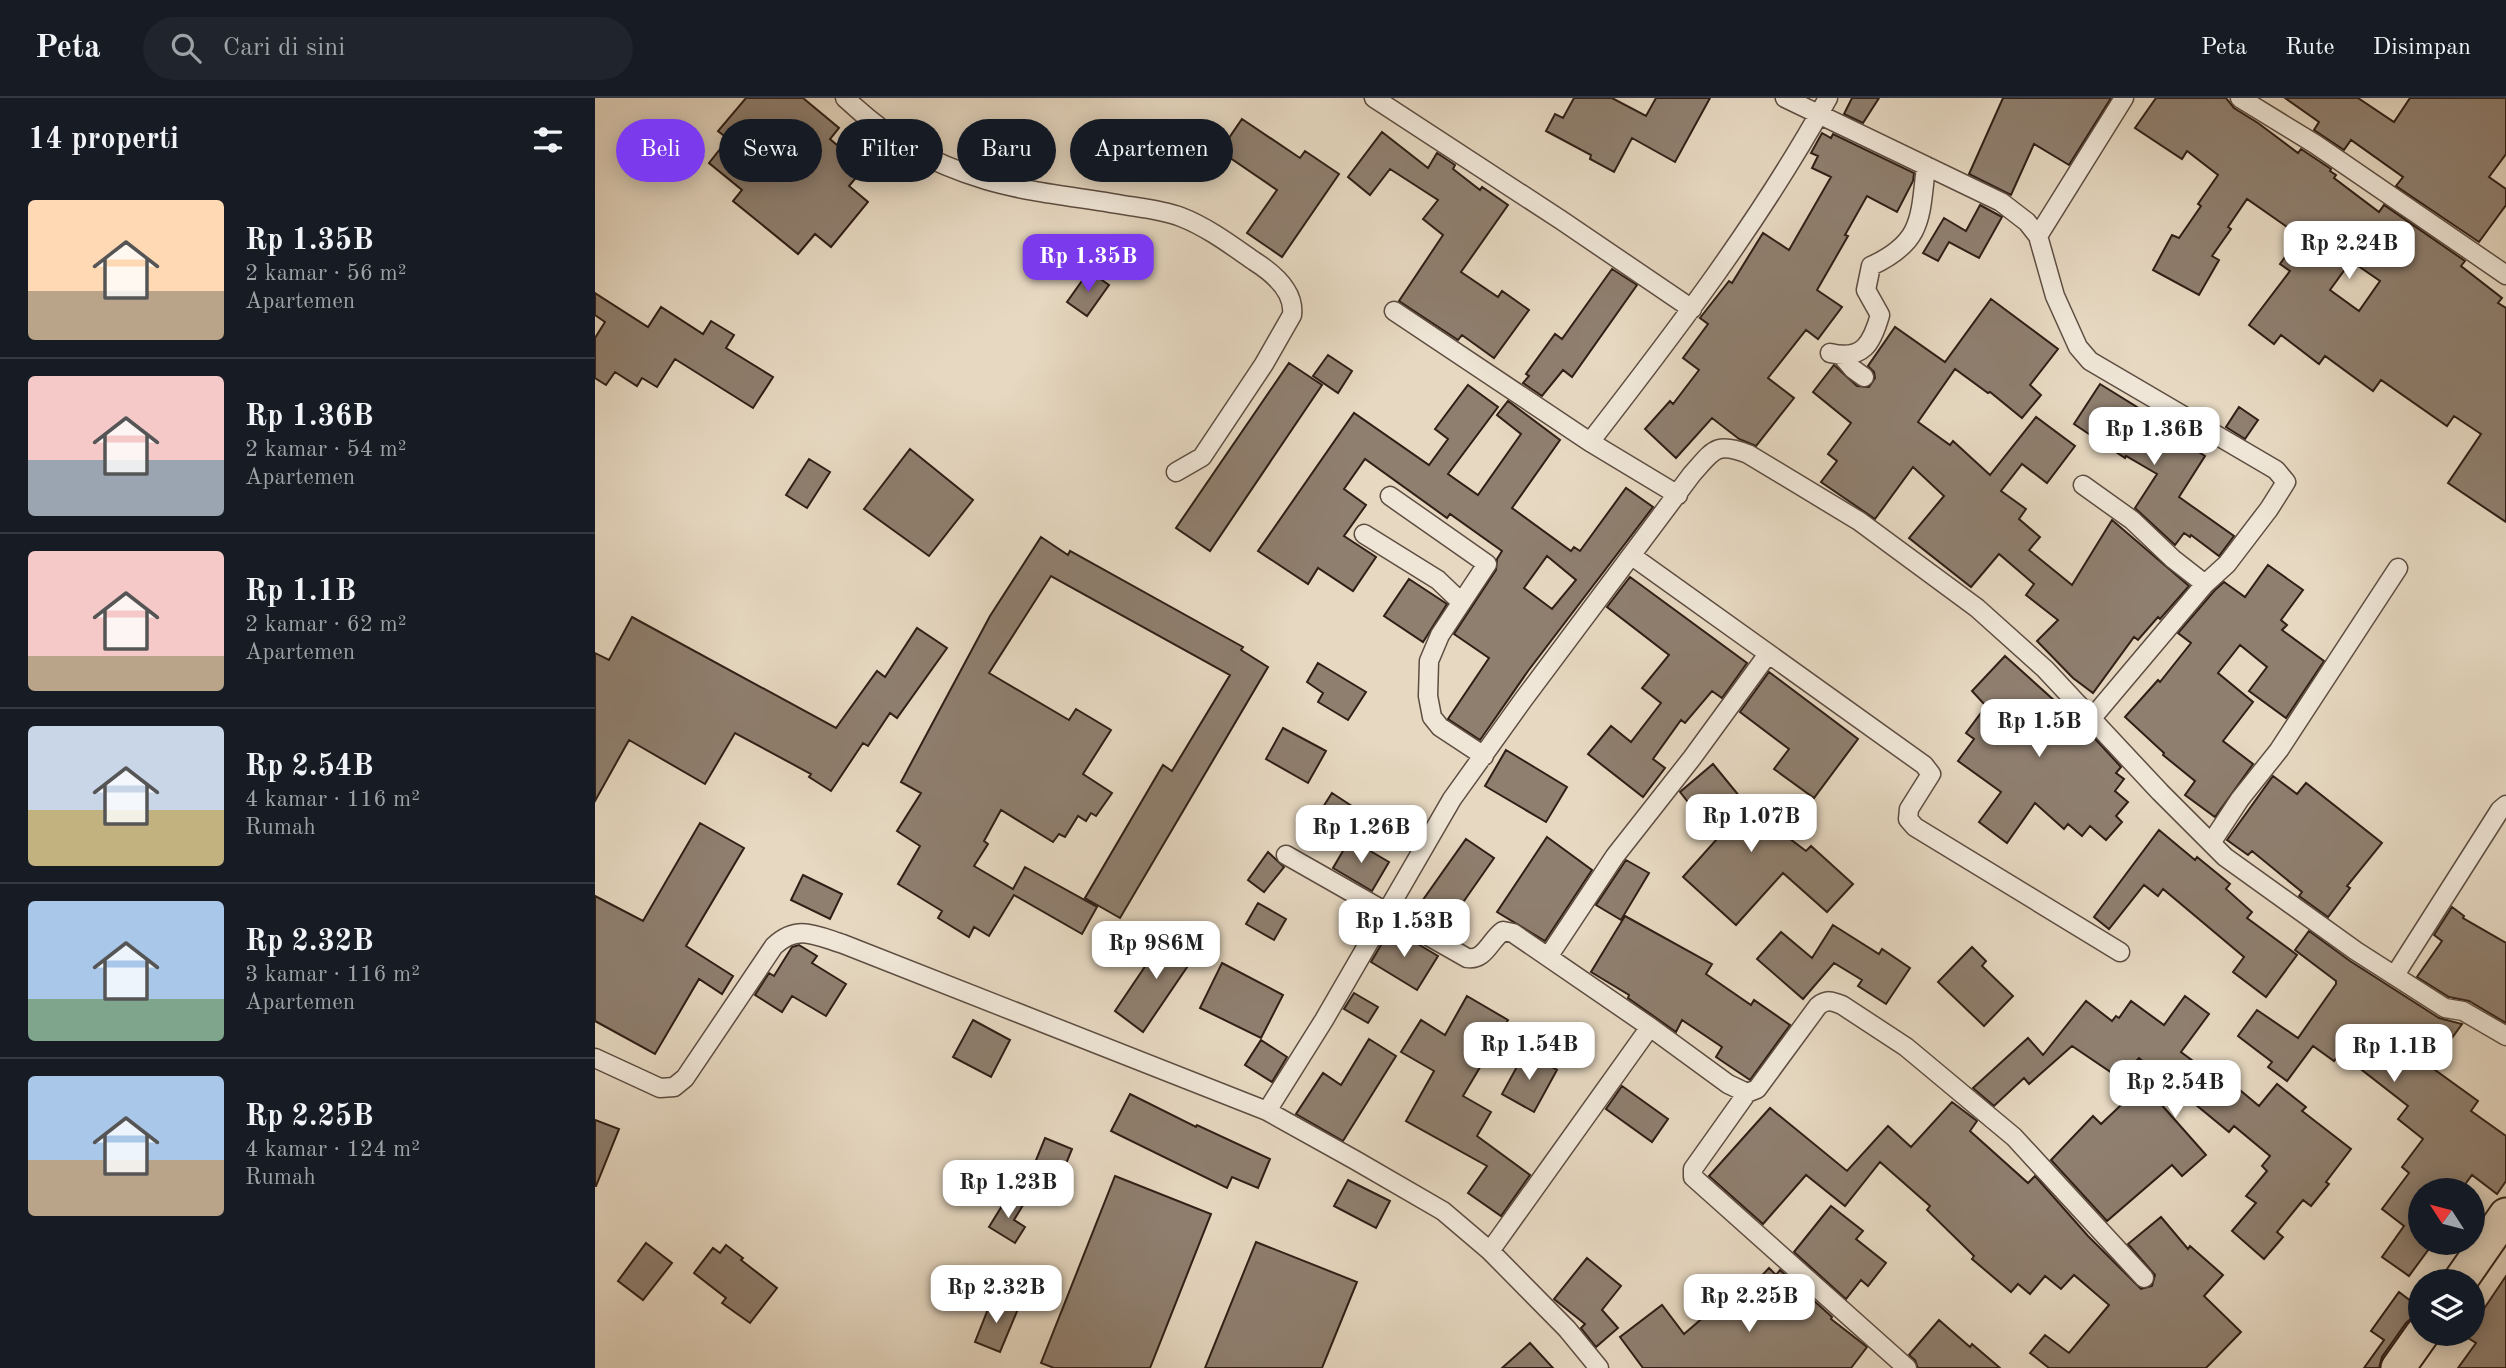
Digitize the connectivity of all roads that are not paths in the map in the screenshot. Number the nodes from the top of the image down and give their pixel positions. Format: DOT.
graph roads {
  1 [pos="845,98"];
  2 [pos="1374,98"];
  3 [pos="1785,98"];
  4 [pos="1828,98"];
  5 [pos="2123,98"];
  6 [pos="2240,98"];
  7 [pos="1818,116"];
  8 [pos="1926,166"];
  9 [pos="2038,236"];
  10 [pos="2506,275"];
  11 [pos="1692,309"];
  12 [pos="1394,311"];
  13 [pos="1864,377"];
  14 [pos="1590,442"];
  15 [pos="1176,472"];
  16 [pos="2083,485"];
  17 [pos="1678,495"];
  18 [pos="1390,496"];
  19 [pos="1364,534"];
  20 [pos="1632,556"];
  21 [pos="2398,568"];
  22 [pos="2205,584"];
  23 [pos="1461,602"];
  24 [pos="1768,654"];
  25 [pos="2092,718"];
  26 [pos="1484,756"];
  27 [pos="2506,805"];
  28 [pos="2211,843"];
  29 [pos="1286,855"];
  30 [pos="1387,912"];
  31 [pos="2120,952"];
  32 [pos="1548,957"];
  33 [pos="2395,975"];
  34 [pos="1650,1027"];
  35 [pos="2506,1036"];
  36 [pos="595,1058"];
  37 [pos="1747,1093"];
  38 [pos="1267,1111"];
  39 [pos="2506,1216"];
  40 [pos="1490,1251"];
  41 [pos="2468,1269"];
  42 [pos="2144,1278"];
  43 [pos="2414,1346"];
  44 [pos="1599,1368"];
  45 [pos="1906,1368"];
  46 [pos="2398,1368"];
  1 -- 15 [label="street"];
  2 -- 11 [label="street"];
  3 -- 7 [label="street"];
  4 -- 7 [label="street"];
  5 -- 9 [label="street"];
  6 -- 10 [label="street"];
  7 -- 8 [label="street"];
  7 -- 11 [label="street"];
  8 -- 9 [label="street"];
  8 -- 13 [label="street"];
  9 -- 22 [label="street"];
  11 -- 14 [label="street"];
  12 -- 14 [label="street"];
  14 -- 17 [label="street"];
  16 -- 22 [label="street"];
  17 -- 20 [label="street"];
  17 -- 25 [label="street"];
  18 -- 23 [label="street"];
  19 -- 23 [label="street"];
  20 -- 24 [label="street"];
  20 -- 26 [label="street"];
  21 -- 28 [label="street"];
  22 -- 25 [label="street"];
  23 -- 26 [label="street"];
  24 -- 31 [label="street"];
  24 -- 32 [label="street"];
  25 -- 28 [label="street"];
  26 -- 30 [label="street"];
  27 -- 33 [label="street"];
  28 -- 33 [label="street"];
  29 -- 30 [label="street"];
  30 -- 32 [label="street"];
  30 -- 38 [label="street"];
  32 -- 34 [label="street"];
  33 -- 35 [label="street"];
  34 -- 37 [label="street"];
  34 -- 40 [label="street"];
  36 -- 38 [label="street"];
  37 -- 42 [label="street"];
  37 -- 45 [label="street"];
  38 -- 40 [label="street"];
  39 -- 41 [label="highway"];
  40 -- 44 [label="street"];
  43 -- 46 [label="highway"];
}
